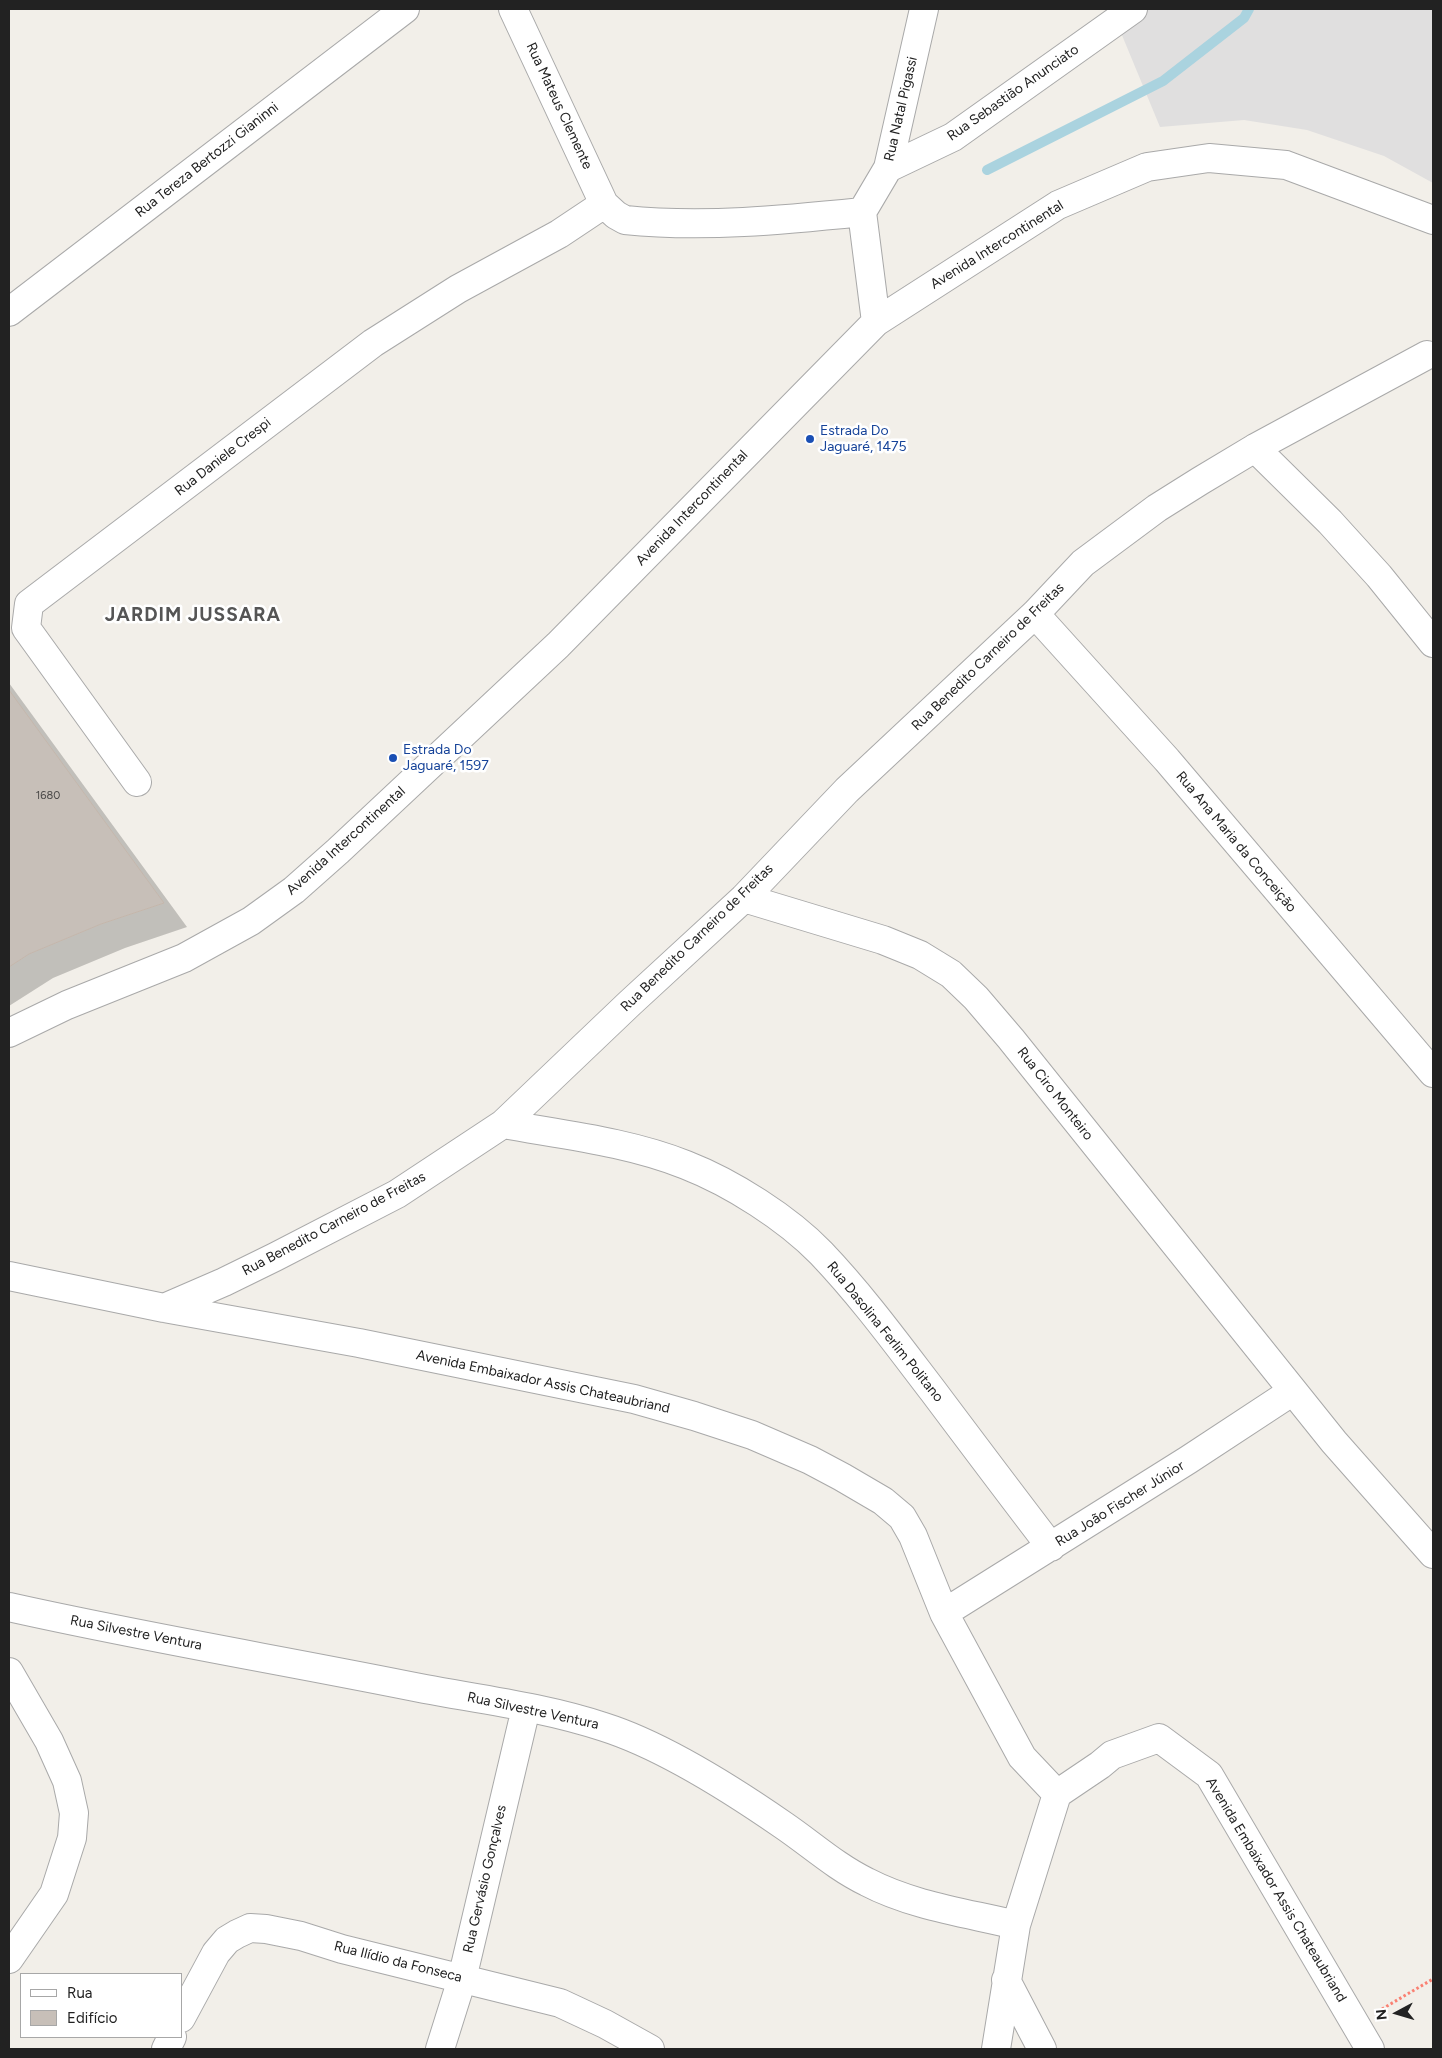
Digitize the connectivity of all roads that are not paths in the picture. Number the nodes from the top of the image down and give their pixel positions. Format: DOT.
graph roads {
  1 [pos="405,9"];
  2 [pos="513,9"];
  3 [pos="924,9"];
  4 [pos="1133,9"];
  5 [pos="888,168"];
  6 [pos="604,204"];
  7 [pos="862,212"];
  8 [pos="1433,220"];
  9 [pos="9,312"];
  10 [pos="876,322"];
  11 [pos="1427,355"];
  12 [pos="1255,448"];
  13 [pos="1035,614"];
  14 [pos="1433,643"];
  15 [pos="137,782"];
  16 [pos="744,898"];
  17 [pos="9,1033"];
  18 [pos="1433,1073"];
  19 [pos="503,1124"];
  20 [pos="9,1276"];
  21 [pos="164,1308"];
  22 [pos="1292,1390"];
  23 [pos="1051,1548"];
  24 [pos="1433,1554"];
  25 [pos="9,1607"];
  26 [pos="944,1614"];
  27 [pos="9,1672"];
  28 [pos="526,1708"];
  29 [pos="1057,1794"];
  30 [pos="1016,1925"];
  31 [pos="9,1959"];
  32 [pos="462,1979"];
  33 [pos="1006,1980"];
  34 [pos="182,2016"];
  35 [pos="440,2049"];
  36 [pos="650,2049"];
  37 [pos="996,2049"];
  38 [pos="1042,2049"];
  39 [pos="1370,2049"];
  1 -- 9 [label="street, Rua Tereza Bertozzi Gianinni"];
  2 -- 6 [label="street, Rua Mateus Clemente"];
  3 -- 5 [label="street, Rua Natal Pigassi"];
  4 -- 5 [label="street, Rua Sebastião Anunciato"];
  5 -- 7 [label="street, Rua Natal Pigassi"];
  6 -- 7 [label="street"];
  6 -- 15 [label="street, Rua Daniele Crespi"];
  7 -- 10 [label="street"];
  8 -- 10 [label="street, Avenida Intercontinental"];
  10 -- 17 [label="street, Avenida Intercontinental"];
  11 -- 12 [label="street, Rua Benedito Carneiro de Freitas"];
  12 -- 13 [label="street, Rua Benedito Carneiro de Freitas"];
  12 -- 14 [label="street"];
  13 -- 16 [label="street, Rua Benedito Carneiro de Freitas"];
  13 -- 18 [label="street, Rua Ana Maria da Conceição"];
  16 -- 19 [label="street, Rua Benedito Carneiro de Freitas"];
  16 -- 22 [label="street, Rua Ciro Monteiro"];
  19 -- 21 [label="street, Rua Benedito Carneiro de Freitas"];
  19 -- 23 [label="street, Rua Dasolina Ferlim Politano"];
  20 -- 21 [label="street, Avenida Embaixador Assis Chateaubriand"];
  21 -- 26 [label="street, Avenida Embaixador Assis Chateaubriand"];
  22 -- 23 [label="street, Rua João Fischer Júnior"];
  22 -- 24 [label="street, Rua Ciro Monteiro"];
  23 -- 26 [label="street, Rua João Fischer Júnior"];
  25 -- 28 [label="street, Rua Silvestre Ventura"];
  26 -- 29 [label="street, Avenida Embaixador Assis Chateaubriand"];
  27 -- 31 [label="street"];
  28 -- 30 [label="street, Rua Silvestre Ventura"];
  28 -- 32 [label="street, Rua Gervásio Gonçalves"];
  29 -- 30 [label="street"];
  29 -- 39 [label="street, Avenida Embaixador Assis Chateaubriand"];
  30 -- 33 [label="street"];
  32 -- 34 [label="street, Rua Ilídio da Fonseca"];
  32 -- 35 [label="street, Rua Gervásio Gonçalves"];
  32 -- 36 [label="street, Rua Ilídio da Fonseca"];
  33 -- 37 [label="street"];
  33 -- 38 [label="street"];
}
